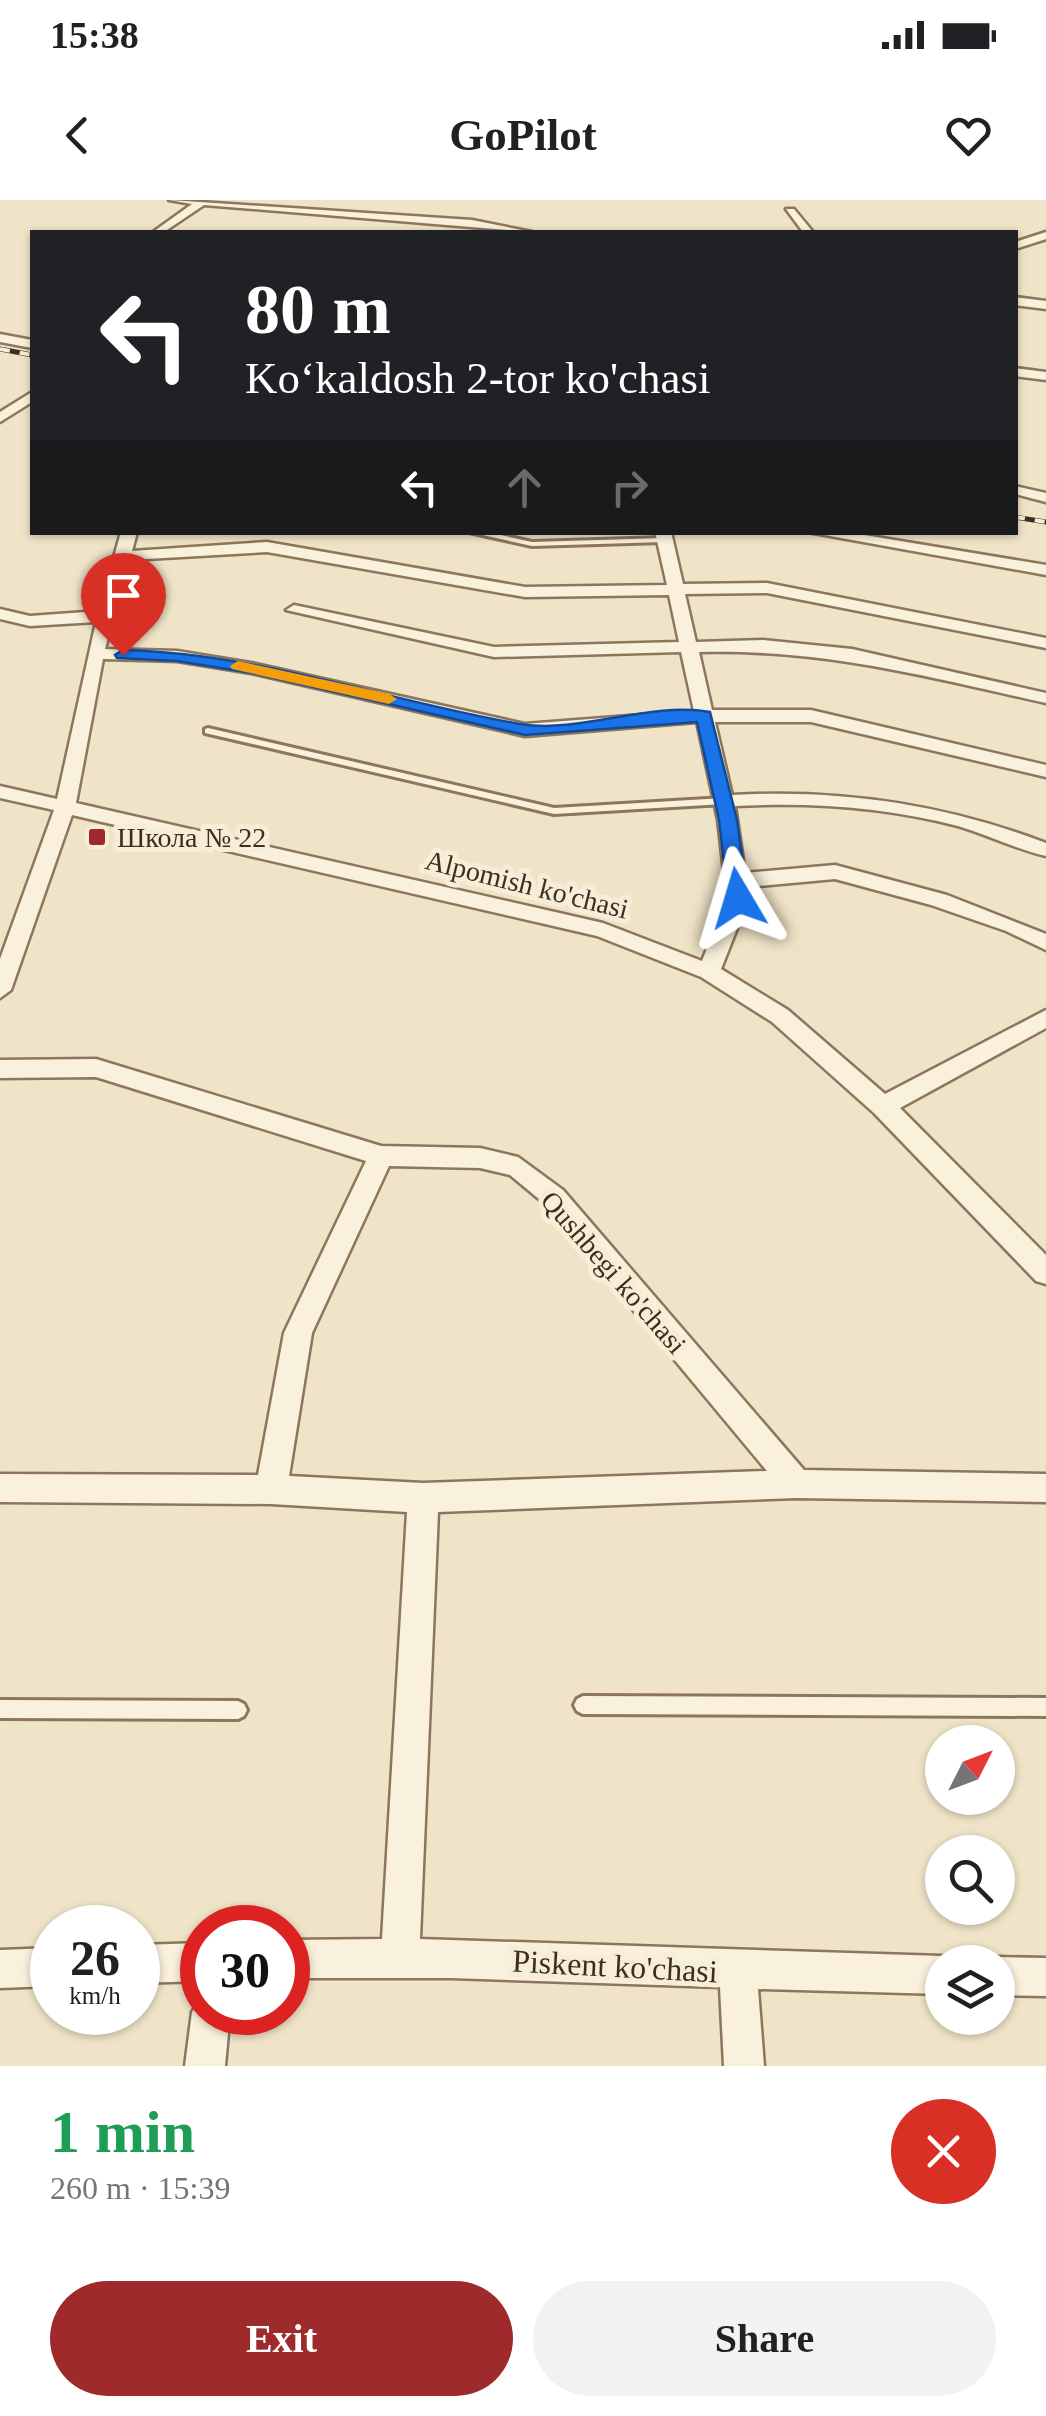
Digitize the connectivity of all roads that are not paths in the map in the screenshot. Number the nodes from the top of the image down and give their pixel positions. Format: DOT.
graph roads {
  1 [pos="174,200"];
  2 [pos="197,202"];
  3 [pos="790,212"];
  4 [pos="161,230"];
  5 [pos="515,230"];
  6 [pos="806,230"];
  7 [pos="1046,235"];
  8 [pos="1018,245"];
  9 [pos="1018,301"];
  10 [pos="1046,305"];
  11 [pos="0,338"];
  12 [pos="30,344"];
  13 [pos="1018,372"];
  14 [pos="1046,376"];
  15 [pos="16,392"];
  16 [pos="30,396"];
  17 [pos="30,397"];
  18 [pos="0,418"];
  19 [pos="1018,491"];
  20 [pos="1046,498"];
  21 [pos="128,535"];
  22 [pos="488,535"];
  23 [pos="832,535"];
  24 [pos="664,536"];
  25 [pos="122,556"];
  26 [pos="1046,570"];
  27 [pos="676,588"];
  28 [pos="294,610"];
  29 [pos="0,614"];
  30 [pos="106,616"];
  31 [pos="1046,643"];
  32 [pos="689,645"];
  33 [pos="96,654"];
  34 [pos="1046,698"];
  35 [pos="704,716"];
  36 [pos="208,730"];
  37 [pos="1046,772"];
  38 [pos="0,792"];
  39 [pos="724,802"];
  40 [pos="65,806"];
  41 [pos="1046,850"];
  42 [pos="736,881"];
  43 [pos="1046,943"];
  44 [pos="709,972"];
  45 [pos="0,990"];
  46 [pos="1046,1018"];
  47 [pos="0,1069"];
  48 [pos="884,1106"];
  49 [pos="381,1156"];
  50 [pos="1046,1274"];
  51 [pos="797,1484"];
  52 [pos="0,1488"];
  53 [pos="1046,1488"];
  54 [pos="270,1490"];
  55 [pos="423,1498"];
  56 [pos="583,1706"];
  57 [pos="1046,1707"];
  58 [pos="0,1709"];
  59 [pos="238,1710"];
  60 [pos="400,1956"];
  61 [pos="310,1958"];
  62 [pos="30,1968"];
  63 [pos="0,1969"];
  64 [pos="738,1972"];
  65 [pos="925,1976"];
  66 [pos="1015,1976"];
  67 [pos="1046,1977"];
  68 [pos="208,2035"];
  69 [pos="205,2066"];
  70 [pos="744,2066"];
  1 -- 2 [label="street"];
  2 -- 4 [label="street"];
  2 -- 5 [label="street"];
  3 -- 6 [label="street"];
  7 -- 8 [label="street"];
  9 -- 10 [label="street"];
  11 -- 12 [label="street"];
  13 -- 14 [label="street"];
  15 -- 16 [label="street"];
  17 -- 18 [label="street"];
  19 -- 20 [label="street"];
  21 -- 25 [label="street"];
  22 -- 24 [label="lane"];
  23 -- 26 [label="street"];
  24 -- 27 [label="street"];
  25 -- 27 [label="street"];
  25 -- 30 [label="street"];
  27 -- 31 [label="street"];
  27 -- 32 [label="street"];
  28 -- 32 [label="street"];
  29 -- 30 [label="street"];
  30 -- 33 [label="street"];
  32 -- 34 [label="street"];
  32 -- 35 [label="street"];
  33 -- 35 [label="street"];
  33 -- 40 [label="street"];
  35 -- 37 [label="street"];
  35 -- 39 [label="street"];
  36 -- 39 [label="lane"];
  38 -- 40 [label="street, Alpomish ko'chasi"];
  39 -- 41 [label="street"];
  39 -- 42 [label="street"];
  40 -- 44 [label="street, Alpomish ko'chasi"];
  40 -- 45 [label="street"];
  42 -- 43 [label="street"];
  42 -- 44 [label="street"];
  44 -- 48 [label="street, Alpomish ko'chasi"];
  46 -- 48 [label="street"];
  47 -- 49 [label="street, Qushbegi ko'chasi"];
  48 -- 50 [label="street, Alpomish ko'chasi"];
  49 -- 51 [label="street, Qushbegi ko'chasi"];
  49 -- 54 [label="street"];
  51 -- 53 [label="street"];
  51 -- 55 [label="street"];
  52 -- 54 [label="street"];
  54 -- 55 [label="street"];
  55 -- 60 [label="street"];
  56 -- 57 [label="lane"];
  58 -- 59 [label="lane"];
  60 -- 61 [label="street, Piskent ko'chasi"];
  60 -- 64 [label="street, Piskent ko'chasi"];
  62 -- 63 [label="street"];
  64 -- 65 [label="street, Piskent ko'chasi"];
  64 -- 70 [label="street"];
  66 -- 67 [label="street"];
  68 -- 69 [label="street"];
}
